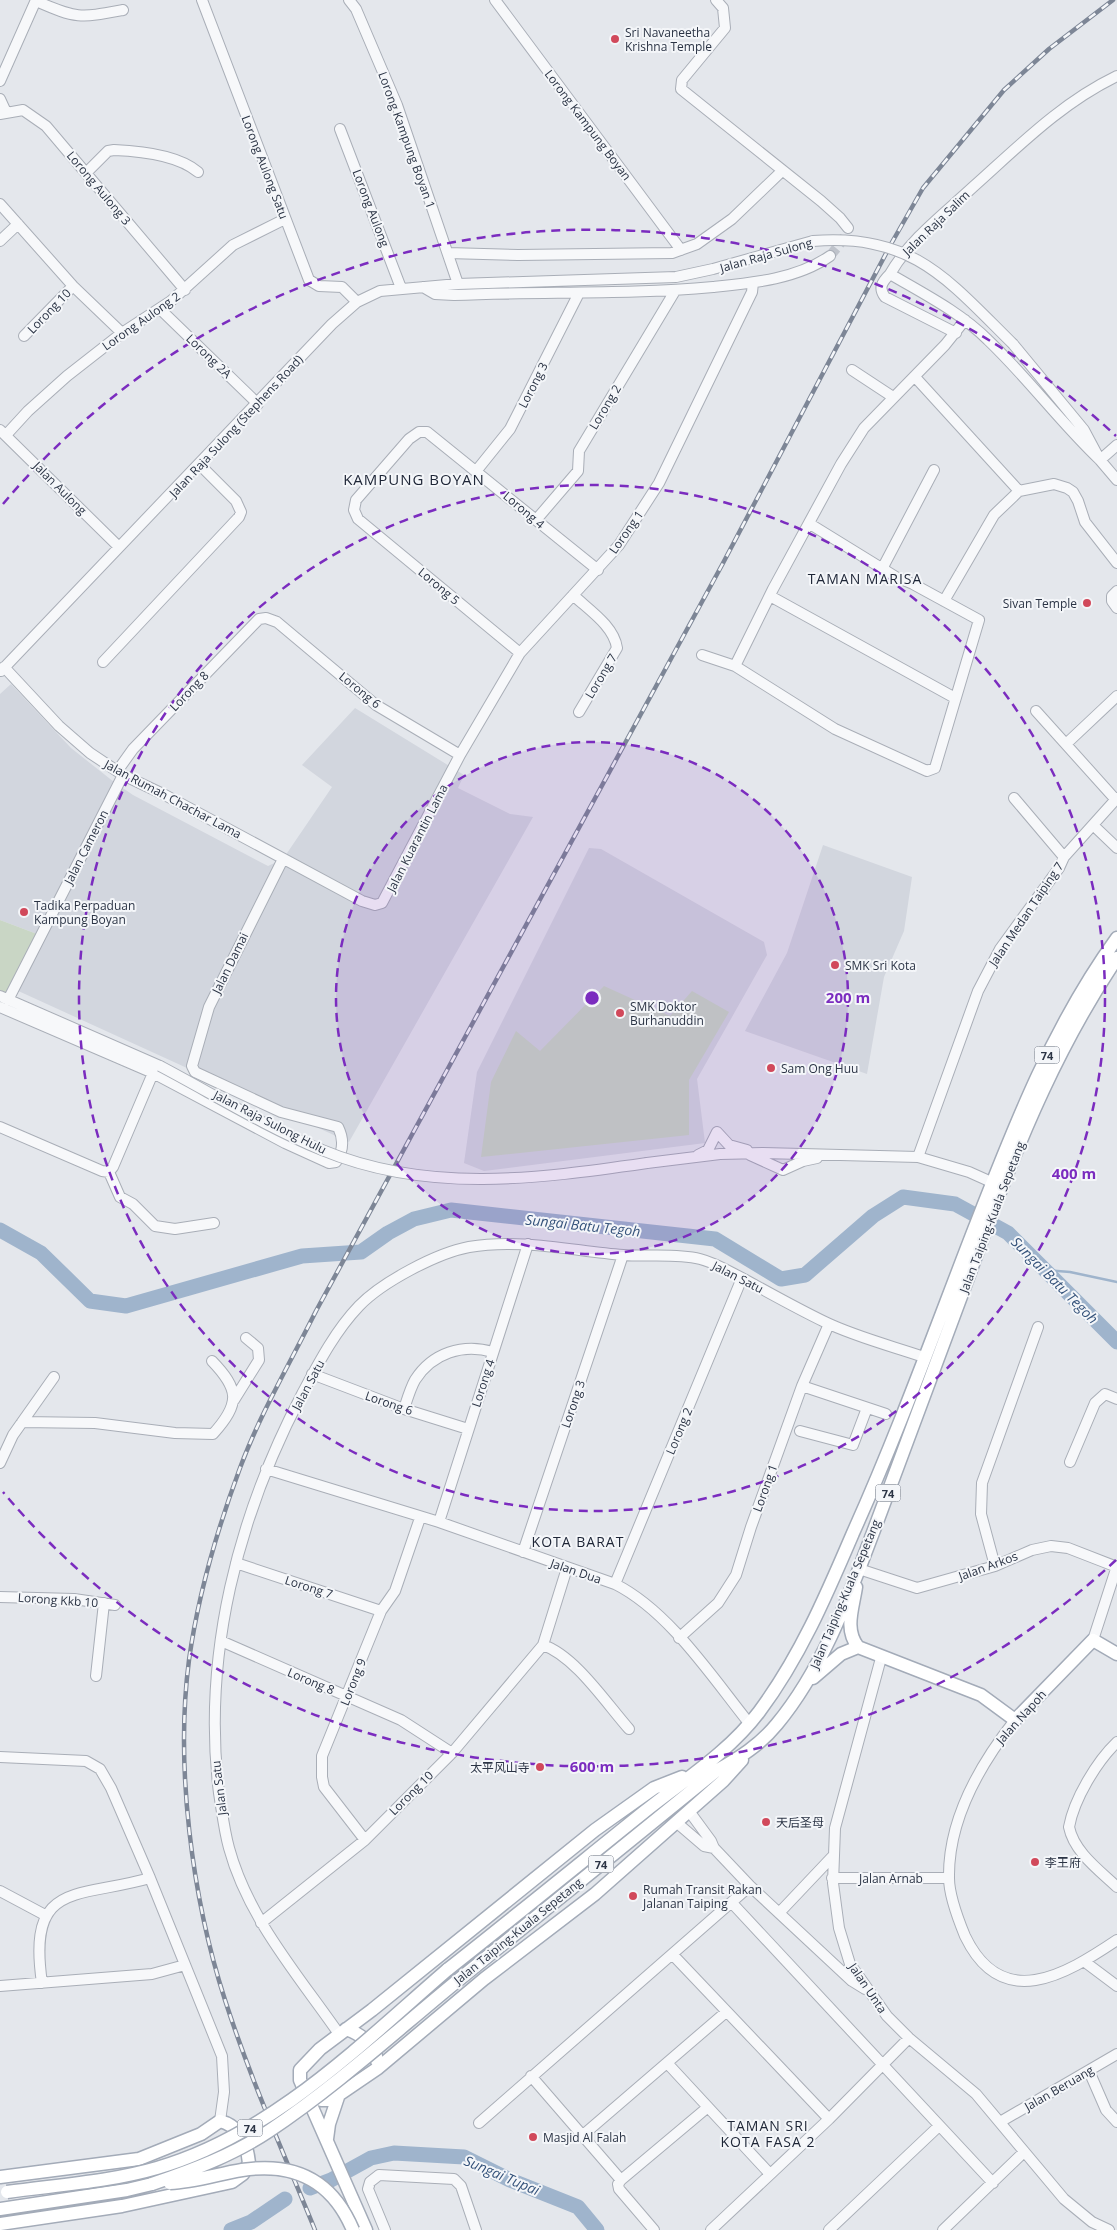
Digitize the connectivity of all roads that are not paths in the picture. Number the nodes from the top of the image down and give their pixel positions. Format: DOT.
graph roads {
  1 [pos="36,0"];
  2 [pos="202,0"];
  3 [pos="349,0"];
  4 [pos="495,0"];
  5 [pos="716,0"];
  6 [pos="123,10"];
  7 [pos="1117,76"];
  8 [pos="0,81"];
  9 [pos="0,99"];
  10 [pos="3,113"];
  11 [pos="340,129"];
  12 [pos="782,171"];
  13 [pos="198,172"];
  14 [pos="86,173"];
  15 [pos="0,204"];
  16 [pos="285,219"];
  17 [pos="18,224"];
  18 [pos="848,228"];
  19 [pos="0,241"];
  20 [pos="682,250"];
  21 [pos="448,252"];
  22 [pos="830,256"];
  23 [pos="890,274"];
  24 [pos="521,283"];
  25 [pos="753,283"];
  26 [pos="458,284"];
  27 [pos="73,286"];
  28 [pos="423,287"];
  29 [pos="401,288"];
  30 [pos="185,290"];
  31 [pos="674,290"];
  32 [pos="579,293"];
  33 [pos="357,302"];
  34 [pos="160,309"];
  35 [pos="965,320"];
  36 [pos="122,333"];
  37 [pos="956,333"];
  38 [pos="24,336"];
  39 [pos="852,370"];
  40 [pos="914,377"];
  41 [pos="893,397"];
  42 [pos="258,404"];
  43 [pos="3,432"];
  44 [pos="1116,446"];
  45 [pos="1100,460"];
  46 [pos="200,465"];
  47 [pos="476,470"];
  48 [pos="934,470"];
  49 [pos="1117,480"];
  50 [pos="1019,491"];
  51 [pos="358,519"];
  52 [pos="536,520"];
  53 [pos="810,524"];
  54 [pos="119,547"];
  55 [pos="1117,563"];
  56 [pos="882,569"];
  57 [pos="598,570"];
  58 [pos="1117,591"];
  59 [pos="573,595"];
  60 [pos="770,596"];
  61 [pos="944,601"];
  62 [pos="1117,608"];
  63 [pos="266,618"];
  64 [pos="520,653"];
  65 [pos="702,655"];
  66 [pos="103,662"];
  67 [pos="735,666"];
  68 [pos="2,669"];
  69 [pos="1117,696"];
  70 [pos="955,698"];
  71 [pos="1036,711"];
  72 [pos="578,712"];
  73 [pos="1066,744"];
  74 [pos="460,755"];
  75 [pos="120,772"];
  76 [pos="1014,798"];
  77 [pos="1116,799"];
  78 [pos="1093,825"];
  79 [pos="1117,848"];
  80 [pos="1064,857"];
  81 [pos="283,859"];
  82 [pos="1117,938"];
  83 [pos="1117,958"];
  84 [pos="3,1001"];
  85 [pos="157,1070"];
  86 [pos="0,1127"];
  87 [pos="763,1153"];
  88 [pos="747,1154"];
  89 [pos="831,1156"];
  90 [pos="918,1157"];
  91 [pos="693,1158"];
  92 [pos="109,1172"];
  93 [pos="997,1184"];
  94 [pos="214,1223"];
  95 [pos="981,1227"];
  96 [pos="528,1244"];
  97 [pos="623,1255"];
  98 [pos="742,1278"];
  99 [pos="828,1324"];
  100 [pos="1038,1327"];
  101 [pos="246,1338"];
  102 [pos="493,1352"];
  103 [pos="924,1357"];
  104 [pos="212,1361"];
  105 [pos="312,1374"];
  106 [pos="54,1377"];
  107 [pos="802,1386"];
  108 [pos="1113,1397"];
  109 [pos="234,1401"];
  110 [pos="867,1408"];
  111 [pos="404,1409"];
  112 [pos="886,1414"];
  113 [pos="22,1422"];
  114 [pos="468,1429"];
  115 [pos="800,1431"];
  116 [pos="1070,1462"];
  117 [pos="0,1463"];
  118 [pos="266,1469"];
  119 [pos="420,1518"];
  120 [pos="439,1522"];
  121 [pos="523,1552"];
  122 [pos="236,1563"];
  123 [pos="995,1566"];
  124 [pos="1117,1567"];
  125 [pos="568,1568"];
  126 [pos="859,1569"];
  127 [pos="616,1584"];
  128 [pos="0,1597"];
  129 [pos="104,1603"];
  130 [pos="115,1605"];
  131 [pos="381,1611"];
  132 [pos="680,1638"];
  133 [pos="1093,1640"];
  134 [pos="221,1642"];
  135 [pos="543,1645"];
  136 [pos="858,1647"];
  137 [pos="1117,1654"];
  138 [pos="881,1658"];
  139 [pos="790,1666"];
  140 [pos="813,1670"];
  141 [pos="96,1676"];
  142 [pos="804,1687"];
  143 [pos="348,1696"];
  144 [pos="1015,1720"];
  145 [pos="750,1723"];
  146 [pos="628,1729"];
  147 [pos="1117,1742"];
  148 [pos="452,1752"];
  149 [pos="750,1752"];
  150 [pos="0,1757"];
  151 [pos="701,1770"];
  152 [pos="689,1811"];
  153 [pos="676,1822"];
  154 [pos="364,1840"];
  155 [pos="714,1848"];
  156 [pos="832,1857"];
  157 [pos="150,1878"];
  158 [pos="832,1878"];
  159 [pos="949,1878"];
  160 [pos="750,1886"];
  161 [pos="1117,1887"];
  162 [pos="0,1891"];
  163 [pos="732,1903"];
  164 [pos="779,1913"];
  165 [pos="45,1915"];
  166 [pos="261,1923"];
  167 [pos="1117,1940"];
  168 [pos="822,1953"];
  169 [pos="673,1955"];
  170 [pos="1085,1962"];
  171 [pos="850,1964"];
  172 [pos="185,1965"];
  173 [pos="42,1983"];
  174 [pos="0,1986"];
  175 [pos="1117,1986"];
  176 [pos="866,1989"];
  177 [pos="726,2012"];
  178 [pos="343,2031"];
  179 [pos="908,2038"];
  180 [pos="1117,2054"];
  181 [pos="668,2064"];
  182 [pos="882,2065"];
  183 [pos="378,2068"];
  184 [pos="1089,2071"];
  185 [pos="531,2076"];
  186 [pos="306,2094"];
  187 [pos="338,2096"];
  188 [pos="708,2107"];
  189 [pos="829,2119"];
  190 [pos="220,2121"];
  191 [pos="1000,2122"];
  192 [pos="1117,2122"];
  193 [pos="479,2123"];
  194 [pos="939,2126"];
  195 [pos="583,2135"];
  196 [pos="327,2138"];
  197 [pos="1024,2152"];
  198 [pos="770,2174"];
  199 [pos="0,2176"];
  200 [pos="621,2180"];
  201 [pos="993,2183"];
  202 [pos="152,2184"];
  203 [pos="4,2193"];
  204 [pos="0,2209"];
  205 [pos="0,2224"];
  206 [pos="713,2229"];
  207 [pos="353,2230"];
  208 [pos="366,2230"];
  209 [pos="385,2230"];
  210 [pos="476,2230"];
  211 [pos="654,2230"];
  212 [pos="829,2230"];
  213 [pos="943,2230"];
  214 [pos="1109,2230"];
  1 -- 6 [label="street"];
  1 -- 8 [label="street"];
  2 -- 16 [label="street, Lorong Aulong Satu"];
  3 -- 21 [label="street, Lorong Kampung Boyan 1"];
  4 -- 20 [label="street, Lorong Kampung Boyan"];
  5 -- 12 [label="street"];
  7 -- 23 [label="street, Jalan Raja Salim"];
  9 -- 10 [label="street"];
  10 -- 14 [label="street, Lorong Aulong 3"];
  11 -- 29 [label="street, Lorong Aulong"];
  12 -- 18 [label="street"];
  12 -- 20 [label="street"];
  13 -- 14 [label="street"];
  14 -- 30 [label="street, Lorong Aulong 3"];
  15 -- 17 [label="street"];
  16 -- 30 [label="street, Lorong Aulong 2"];
  16 -- 33 [label="street, Lorong Aulong Satu"];
  17 -- 19 [label="street"];
  17 -- 27 [label="street"];
  20 -- 21 [label="street"];
  21 -- 26 [label="street, Lorong Kampung Boyan 1"];
  22 -- 25 [label="street"];
  23 -- 35 [label="street"];
  23 -- 37 [label="street"];
  24 -- 26 [label="street, Jalan Raja Sulong (Stephens Road)"];
  24 -- 45 [label="street, Jalan Raja Sulong, bridge"];
  25 -- 31 [label="street"];
  25 -- 57 [label="street, Lorong 1"];
  26 -- 28 [label="street, Jalan Raja Sulong (Stephens Road)"];
  27 -- 36 [label="street"];
  27 -- 38 [label="street, Lorong 10"];
  28 -- 29 [label="street, Jalan Raja Sulong (Stephens Road)"];
  28 -- 32 [label="street"];
  29 -- 33 [label="street, Jalan Raja Sulong (Stephens Road)"];
  30 -- 34 [label="street, Lorong Aulong 2"];
  31 -- 32 [label="street"];
  31 -- 52 [label="street, Lorong 2"];
  32 -- 47 [label="street, Lorong 3"];
  33 -- 42 [label="street, Jalan Raja Sulong (Stephens Road)"];
  34 -- 36 [label="street, Lorong Aulong 2"];
  34 -- 42 [label="street, Lorong 2A"];
  35 -- 37 [label="street"];
  35 -- 45 [label="street"];
  36 -- 43 [label="street, Lorong Aulong 2"];
  37 -- 40 [label="street"];
  39 -- 41 [label="street"];
  40 -- 41 [label="street"];
  40 -- 50 [label="street"];
  41 -- 53 [label="street"];
  42 -- 46 [label="street, Jalan Raja Sulong (Stephens Road)"];
  43 -- 54 [label="street, Jalan Aulong"];
  44 -- 45 [label="street"];
  45 -- 49 [label="street, Jalan Raja Sulong"];
  46 -- 54 [label="street, Jalan Raja Sulong (Stephens Road)"];
  46 -- 66 [label="street"];
  47 -- 51 [label="street, Lorong 4"];
  47 -- 52 [label="street, Lorong 4"];
  48 -- 56 [label="street"];
  50 -- 55 [label="street"];
  50 -- 61 [label="street"];
  51 -- 64 [label="street, Lorong 5"];
  52 -- 57 [label="street, Lorong 4"];
  53 -- 56 [label="street"];
  53 -- 60 [label="street"];
  54 -- 68 [label="street, Jalan Raja Sulong (Stephens Road)"];
  56 -- 61 [label="street"];
  57 -- 59 [label="street, Lorong 1"];
  58 -- 62 [label="street"];
  59 -- 64 [label="street, Lorong 1"];
  59 -- 72 [label="street, Lorong 7"];
  60 -- 67 [label="street"];
  60 -- 70 [label="street"];
  61 -- 70 [label="street"];
  63 -- 74 [label="street, Lorong 6"];
  63 -- 75 [label="street, Lorong 8"];
  64 -- 74 [label="street, Lorong 1"];
  65 -- 67 [label="street"];
  67 -- 70 [label="street"];
  68 -- 75 [label="street, Jalan Rumah Chachar Lama"];
  69 -- 73 [label="street"];
  71 -- 73 [label="street"];
  73 -- 77 [label="street"];
  74 -- 81 [label="street, Jalan Kuarantin Lama"];
  75 -- 81 [label="street, Jalan Rumah Chachar Lama"];
  75 -- 84 [label="street, Jalan Cameron"];
  76 -- 80 [label="street"];
  77 -- 78 [label="street, Jalan Medan Taiping 7"];
  78 -- 79 [label="street"];
  78 -- 80 [label="street, Jalan Medan Taiping 7"];
  80 -- 90 [label="street, Jalan Medan Taiping 7"];
  81 -- 85 [label="street, Jalan Damai"];
  82 -- 93 [label="main road, Jalan Taiping-Kuala Sepetang / 74"];
  83 -- 93 [label="main road, Jalan Taiping-Kuala Sepetang / 74"];
  84 -- 85 [label="street, Jalan Raja Sulong Hulu"];
  85 -- 91 [label="street, Jalan Raja Sulong Hulu, bridge"];
  85 -- 92 [label="street"];
  86 -- 92 [label="street"];
  87 -- 88 [label="street, Jalan Raja Sulong Hulu"];
  87 -- 89 [label="street"];
  87 -- 91 [label="street"];
  88 -- 89 [label="street"];
  88 -- 91 [label="street, Jalan Raja Sulong Hulu"];
  89 -- 90 [label="street"];
  90 -- 93 [label="street"];
  92 -- 94 [label="street"];
  93 -- 95 [label="main road, Jalan Taiping-Kuala Sepetang / 74"];
  95 -- 103 [label="main road, Jalan Taiping-Kuala Sepetang / 74"];
  95 -- 126 [label="main road, Jalan Taiping-Kuala Sepetang / 74"];
  96 -- 97 [label="street, Jalan Satu"];
  96 -- 102 [label="street, Lorong 4"];
  96 -- 105 [label="street, Jalan Satu"];
  97 -- 98 [label="street, Jalan Satu"];
  97 -- 121 [label="street, Lorong 3"];
  98 -- 99 [label="street, Jalan Satu"];
  98 -- 127 [label="street, Lorong 2"];
  99 -- 103 [label="street, Jalan Satu"];
  99 -- 107 [label="street, Lorong 1"];
  100 -- 123 [label="street"];
  101 -- 109 [label="street"];
  102 -- 111 [label="street"];
  102 -- 114 [label="street, Lorong 4"];
  103 -- 139 [label="main road, Jalan Taiping-Kuala Sepetang / 74"];
  104 -- 109 [label="street"];
  105 -- 111 [label="street, Lorong 6"];
  105 -- 118 [label="street, Jalan Satu"];
  106 -- 113 [label="street"];
  107 -- 110 [label="street"];
  107 -- 132 [label="street, Lorong 1"];
  108 -- 116 [label="street"];
  109 -- 113 [label="street"];
  110 -- 112 [label="street"];
  110 -- 115 [label="street"];
  111 -- 114 [label="street, Lorong 6"];
  113 -- 117 [label="street"];
  114 -- 120 [label="street, Lorong 4"];
  118 -- 119 [label="street, Jalan Dua"];
  118 -- 122 [label="street, Jalan Satu"];
  119 -- 120 [label="street, Jalan Dua"];
  119 -- 131 [label="street, Lorong 9"];
  120 -- 121 [label="street, Jalan Dua"];
  121 -- 125 [label="street, Jalan Dua"];
  122 -- 131 [label="street, Lorong 7"];
  122 -- 134 [label="street, Jalan Satu"];
  123 -- 124 [label="street, Jalan Arkos"];
  123 -- 126 [label="street, Jalan Arkos"];
  124 -- 133 [label="street, Jalan Napoh"];
  125 -- 127 [label="street, Jalan Dua"];
  125 -- 135 [label="street, Lorong 10"];
  126 -- 136 [label="main road"];
  126 -- 140 [label="main road, Jalan Taiping-Kuala Sepetang / 74"];
  127 -- 132 [label="street, Jalan Dua"];
  128 -- 129 [label="street, Lorong Kkb 10"];
  129 -- 130 [label="street, Lorong Kkb 10"];
  129 -- 141 [label="street"];
  131 -- 143 [label="street, Lorong 9"];
  132 -- 145 [label="street, Jalan Dua"];
  133 -- 137 [label="main road"];
  133 -- 144 [label="main road, Jalan Napoh"];
  134 -- 143 [label="street, Lorong 8"];
  134 -- 166 [label="street, Jalan Satu"];
  135 -- 146 [label="street"];
  135 -- 148 [label="street, Lorong 10"];
  136 -- 138 [label="main road"];
  136 -- 142 [label="main road"];
  138 -- 144 [label="main road"];
  138 -- 156 [label="street, Jalan Unta"];
  139 -- 140 [label="main road"];
  139 -- 145 [label="main road, Jalan Taiping-Kuala Sepetang / 74"];
  140 -- 142 [label="main road, Jalan Taiping-Kuala Sepetang / 74"];
  142 -- 149 [label="main road, Jalan Taiping-Kuala Sepetang / 74"];
  143 -- 148 [label="street, Lorong 8"];
  143 -- 154 [label="street, Lorong 9"];
  144 -- 159 [label="street, Jalan Napoh"];
  145 -- 151 [label="main road, Jalan Taiping-Kuala Sepetang / 74"];
  147 -- 161 [label="street"];
  148 -- 154 [label="street, Lorong 10"];
  149 -- 152 [label="main road"];
  149 -- 202 [label="main road, Jalan Taiping-Kuala Sepetang / 74, bridge"];
  150 -- 157 [label="street"];
  151 -- 178 [label="main road"];
  151 -- 203 [label="main road, Jalan Taiping-Kuala Sepetang / 74, bridge"];
  152 -- 153 [label="main road"];
  152 -- 155 [label="street"];
  153 -- 155 [label="street"];
  153 -- 183 [label="main road"];
  154 -- 166 [label="street, Lorong 10"];
  155 -- 160 [label="street"];
  156 -- 158 [label="street, Jalan Unta"];
  156 -- 164 [label="street"];
  157 -- 165 [label="street"];
  157 -- 172 [label="street"];
  158 -- 159 [label="street, Jalan Arnab"];
  158 -- 171 [label="street, Jalan Unta"];
  159 -- 170 [label="street, Jalan Napoh"];
  160 -- 163 [label="street"];
  160 -- 164 [label="street"];
  162 -- 165 [label="street"];
  163 -- 169 [label="street"];
  163 -- 182 [label="street"];
  164 -- 168 [label="street"];
  165 -- 173 [label="street"];
  166 -- 178 [label="street, Jalan Satu"];
  167 -- 170 [label="street, Jalan Napoh"];
  168 -- 171 [label="street"];
  168 -- 176 [label="street"];
  169 -- 177 [label="street"];
  169 -- 185 [label="street"];
  170 -- 175 [label="street"];
  171 -- 176 [label="street, Jalan Unta"];
  172 -- 173 [label="street"];
  172 -- 190 [label="street"];
  173 -- 174 [label="street"];
  176 -- 179 [label="street, Jalan Unta"];
  177 -- 181 [label="street"];
  177 -- 189 [label="street"];
  178 -- 183 [label="main road"];
  178 -- 186 [label="main road"];
  179 -- 182 [label="street"];
  179 -- 191 [label="street, Jalan Unta"];
  180 -- 184 [label="street, Jalan Beruang"];
  181 -- 188 [label="street"];
  181 -- 195 [label="street"];
  182 -- 189 [label="street"];
  182 -- 194 [label="street"];
  183 -- 187 [label="main road"];
  184 -- 191 [label="street, Jalan Beruang"];
  184 -- 192 [label="street"];
  185 -- 193 [label="street"];
  185 -- 195 [label="street"];
  186 -- 187 [label="main road"];
  186 -- 196 [label="main road"];
  187 -- 196 [label="main road"];
  188 -- 198 [label="street"];
  188 -- 200 [label="street"];
  189 -- 198 [label="street"];
  190 -- 199 [label="main road"];
  190 -- 205 [label="main road"];
  191 -- 197 [label="street, Jalan Unta"];
  194 -- 201 [label="street"];
  194 -- 212 [label="street"];
  195 -- 200 [label="street"];
  196 -- 208 [label="main road"];
  197 -- 201 [label="street"];
  197 -- 214 [label="street, Jalan Unta"];
  198 -- 206 [label="street"];
  200 -- 211 [label="street"];
  201 -- 213 [label="street"];
  202 -- 204 [label="main road, Jalan Taiping-Kuala Sepetang / 74"];
  202 -- 207 [label="main road, bridge"];
  209 -- 210 [label="street"];
}
